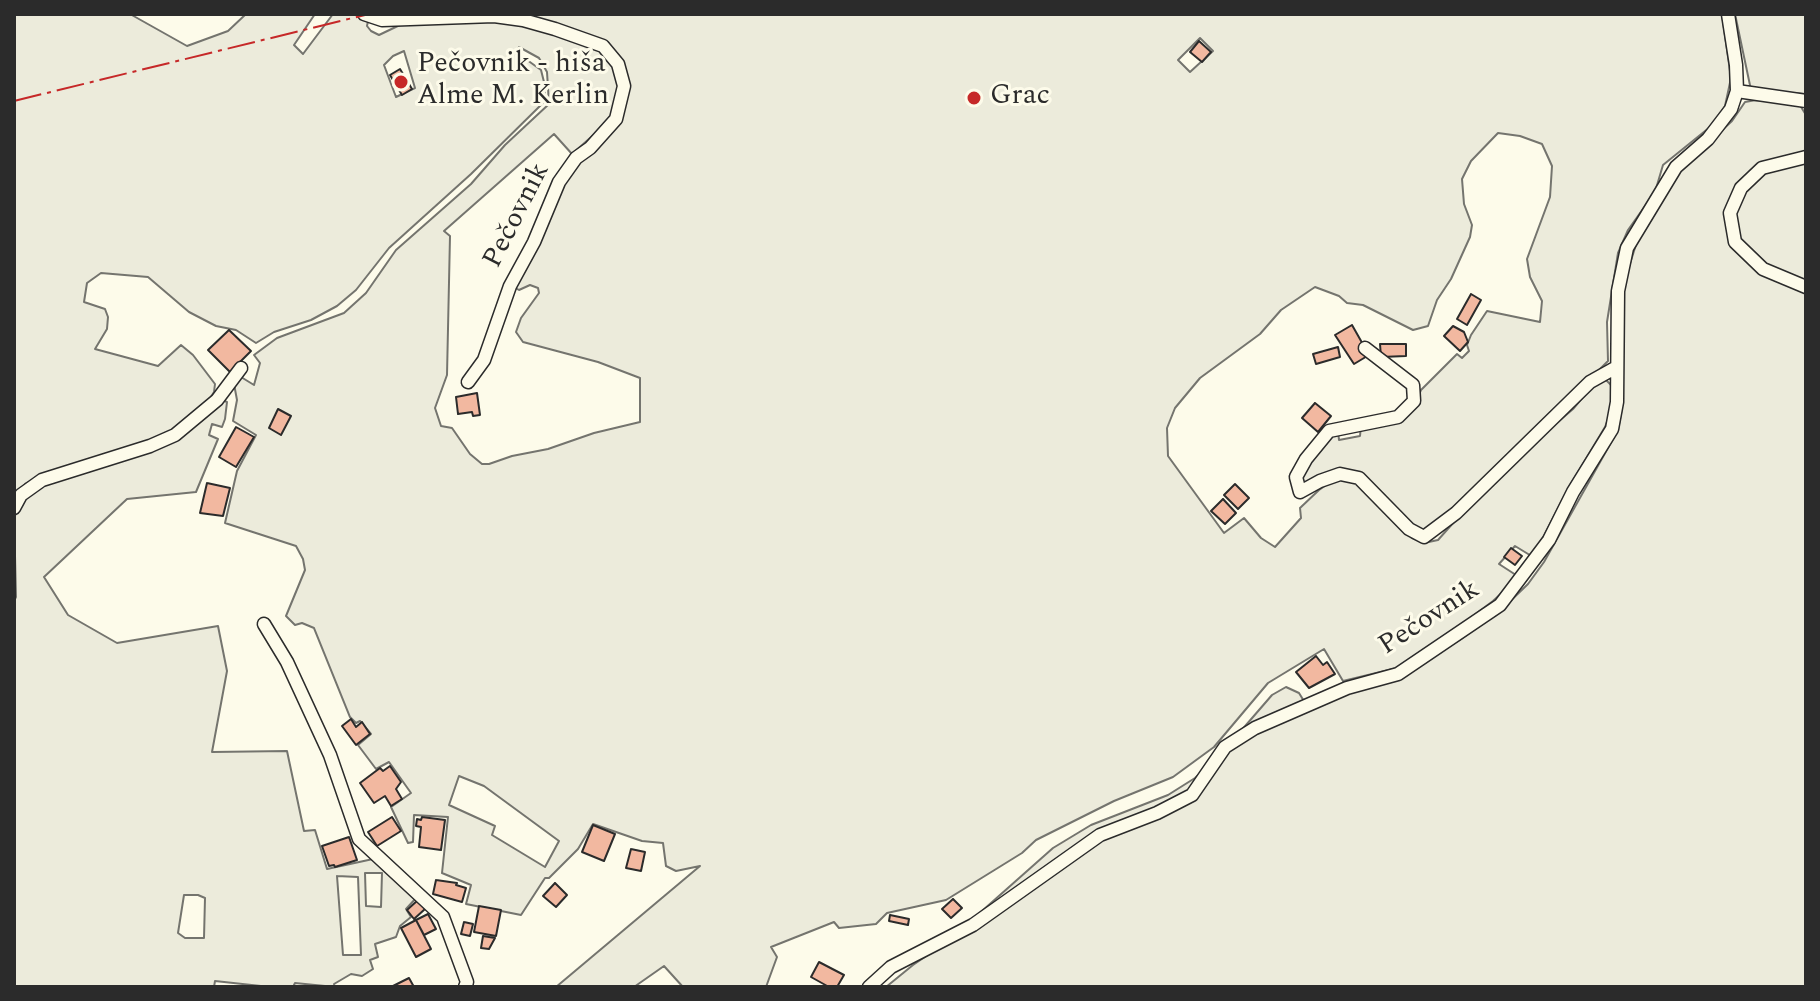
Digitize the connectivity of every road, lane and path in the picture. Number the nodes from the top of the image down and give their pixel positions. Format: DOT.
graph roads {
  1 [pos="364,14"];
  2 [pos="1728,14"];
  3 [pos="1737,91"];
  4 [pos="1806,101"];
  5 [pos="1806,157"];
  6 [pos="1806,287"];
  7 [pos="1365,348"];
  8 [pos="241,368"];
  9 [pos="1615,368"];
  10 [pos="468,382"];
  11 [pos="14,508"];
  12 [pos="264,624"];
  13 [pos="465,987"];
  14 [pos="869,987"];
  1 -- 10 [label="street, Pečovnik"];
  2 -- 3 [label="street"];
  3 -- 4 [label="street"];
  3 -- 9 [label="street, Pečovnik"];
  5 -- 6 [label="street"];
  7 -- 9 [label="street"];
  8 -- 11 [label="street"];
  9 -- 14 [label="street, Pečovnik"];
  12 -- 13 [label="street"];
}
